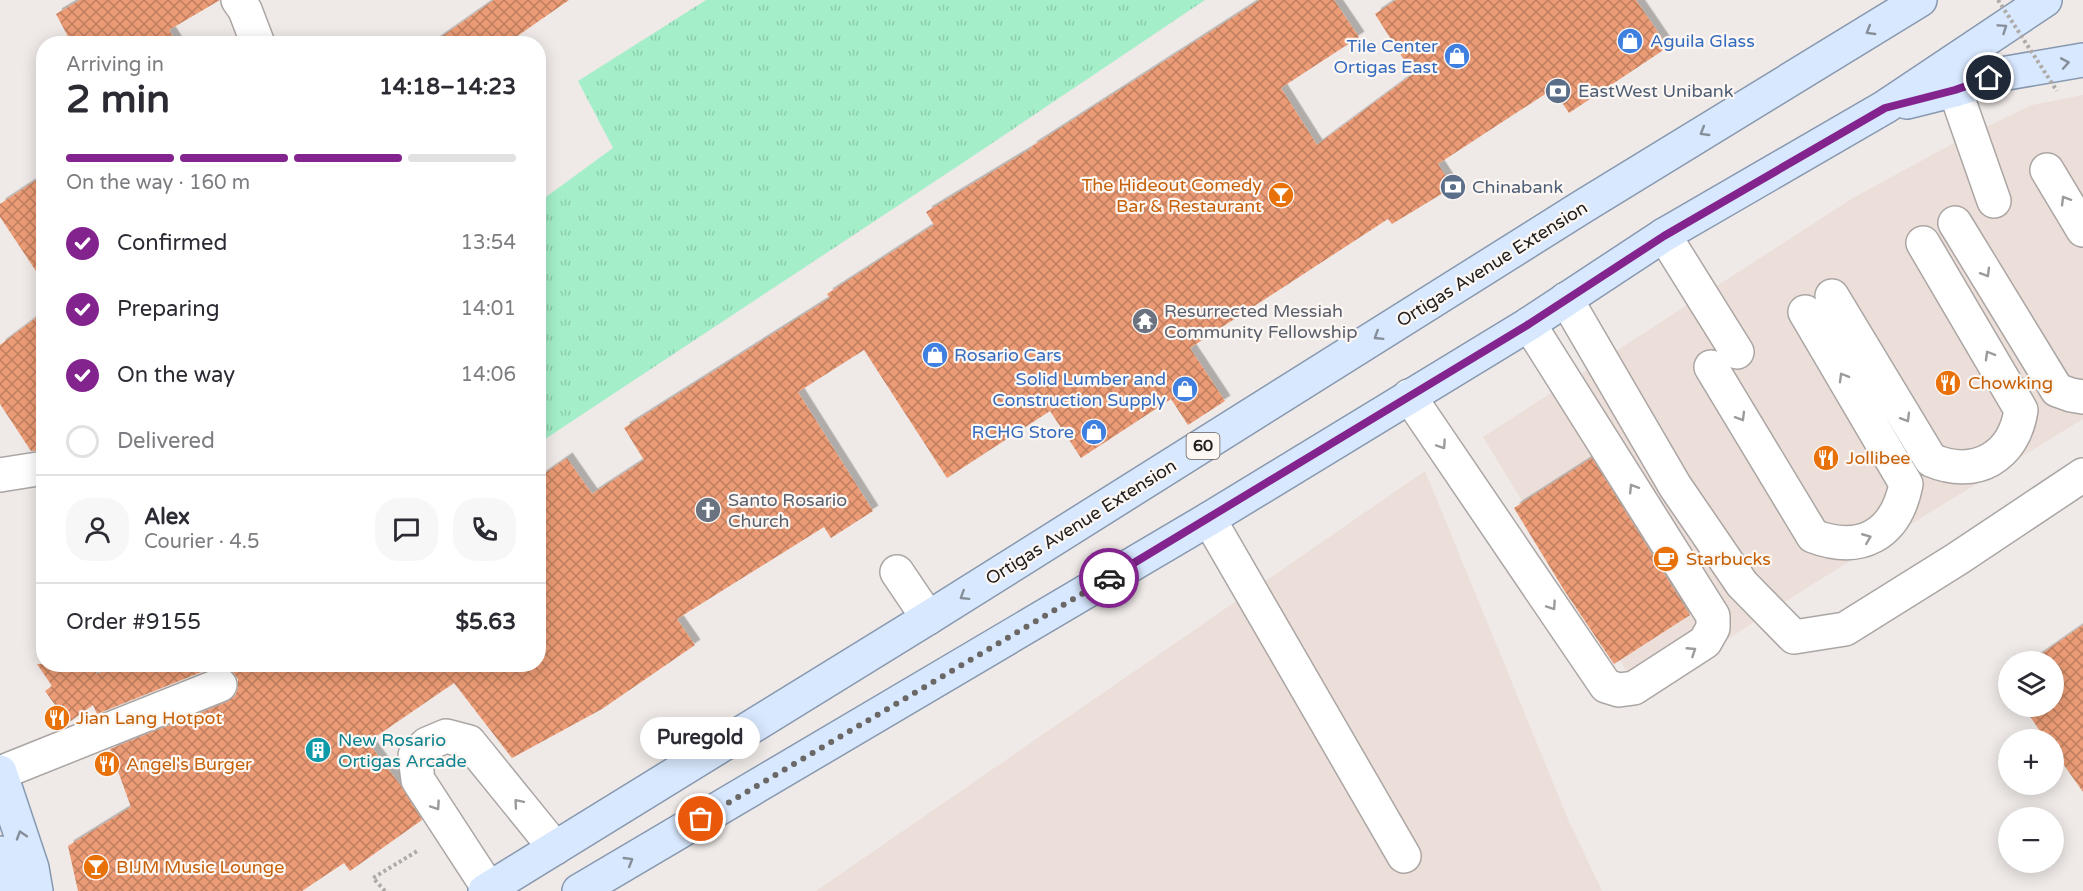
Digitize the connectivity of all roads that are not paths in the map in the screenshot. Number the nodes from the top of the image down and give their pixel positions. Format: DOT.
graph roads {
  1 [pos="1920,0"];
  2 [pos="2044,0"];
  3 [pos="248,4"];
  4 [pos="256,36"];
  5 [pos="2083,60"];
  6 [pos="1955,90"];
  7 [pos="1885,108"];
  8 [pos="2047,170"];
  9 [pos="1994,201"];
  10 [pos="1955,223"];
  11 [pos="2083,230"];
  12 [pos="1664,236"];
  13 [pos="1923,243"];
  14 [pos="1566,299"];
  15 [pos="1529,324"];
  16 [pos="1409,396"];
  17 [pos="2083,397"];
  18 [pos="36,469"];
  19 [pos="0,475"];
  20 [pos="2083,475"];
  21 [pos="1209,519"];
  22 [pos="897,572"];
  23 [pos="928,618"];
  24 [pos="220,684"];
  25 [pos="0,773"];
  26 [pos="555,848"];
  27 [pos="0,853"];
  28 [pos="1404,856"];
  29 [pos="487,890"];
  30 [pos="3,891"];
  31 [pos="36,891"];
  32 [pos="579,891"];
  1 -- 23 [label="main road, Ortigas Avenue Extension / 60, one-way"];
  7 -- 2 [label="main road, one-way"];
  3 -- 4 [label="street"];
  6 -- 5 [label="main road, one-way"];
  6 -- 7 [label="main road"];
  6 -- 9 [label="street"];
  7 -- 12 [label="main road"];
  11 -- 8 [label="street, one-way"];
  10 -- 17 [label="street, one-way"];
  12 -- 13 [label="street, one-way"];
  12 -- 14 [label="main road"];
  14 -- 15 [label="main road"];
  14 -- 20 [label="street"];
  15 -- 16 [label="main road"];
  16 -- 15 [label="street, one-way"];
  16 -- 21 [label="main road"];
  18 -- 19 [label="street"];
  21 -- 28 [label="street"];
  32 -- 21 [label="main road, one-way"];
  22 -- 23 [label="street"];
  23 -- 26 [label="main road, Ortigas Avenue Extension / 60"];
  24 -- 25 [label="street"];
  31 -- 25 [label="main road, one-way"];
  26 -- 29 [label="main road, Ortigas Avenue Extension / 60"];
  26 -- 29 [label="street, one-way"];
  27 -- 30 [label="main road"];
}
